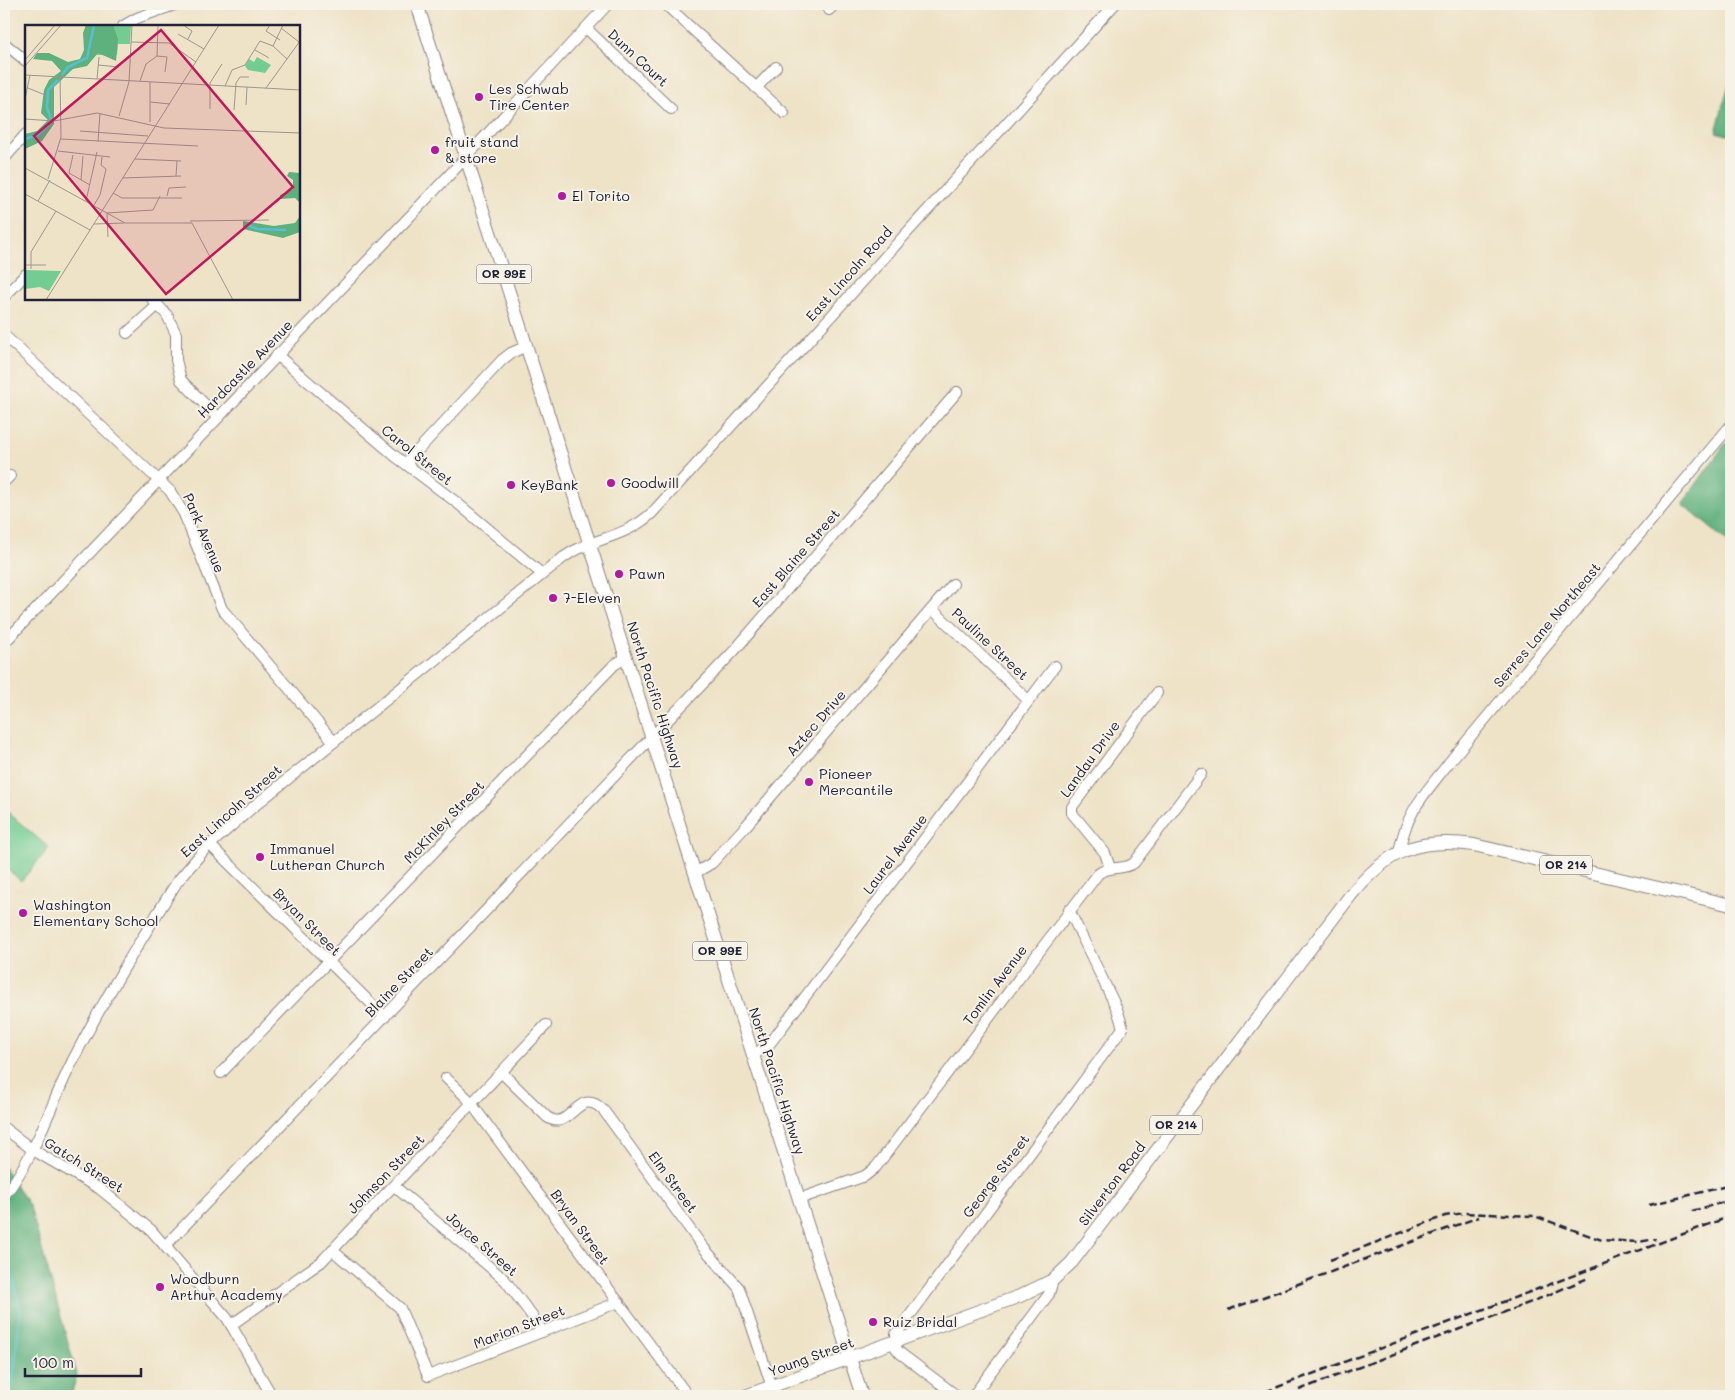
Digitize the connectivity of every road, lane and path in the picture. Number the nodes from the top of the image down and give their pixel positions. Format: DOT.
graph roads {
  1 [pos="177,4"];
  2 [pos="417,4"];
  3 [pos="608,4"];
  4 [pos="666,4"];
  5 [pos="1115,4"];
  6 [pos="125,25"];
  7 [pos="586,28"];
  8 [pos="4,43"];
  9 [pos="25,60"];
  10 [pos="776,67"];
  11 [pos="756,88"];
  12 [pos="671,108"];
  13 [pos="784,113"];
  14 [pos="25,135"];
  15 [pos="466,156"];
  16 [pos="4,159"];
  17 [pos="25,275"];
  18 [pos="4,297"];
  19 [pos="155,302"];
  20 [pos="127,333"];
  21 [pos="4,334"];
  22 [pos="527,346"];
  23 [pos="277,355"];
  24 [pos="957,392"];
  25 [pos="218,418"];
  26 [pos="1731,425"];
  27 [pos="406,463"];
  28 [pos="159,479"];
  29 [pos="591,544"];
  30 [pos="542,574"];
  31 [pos="953,584"];
  32 [pos="932,609"];
  33 [pos="4,644"];
  34 [pos="627,657"];
  35 [pos="1055,666"];
  36 [pos="1157,693"];
  37 [pos="1028,700"];
  38 [pos="652,738"];
  39 [pos="334,742"];
  40 [pos="1201,774"];
  41 [pos="210,845"];
  42 [pos="1399,852"];
  43 [pos="1110,868"];
  44 [pos="695,873"];
  45 [pos="1731,905"];
  46 [pos="1069,910"];
  47 [pos="328,962"];
  48 [pos="385,1017"];
  49 [pos="546,1025"];
  50 [pos="753,1055"];
  51 [pos="221,1073"];
  52 [pos="502,1073"];
  53 [pos="446,1078"];
  54 [pos="472,1104"];
  55 [pos="4,1128"];
  56 [pos="33,1150"];
  57 [pos="394,1186"];
  58 [pos="4,1196"];
  59 [pos="799,1199"];
  60 [pos="166,1246"];
  61 [pos="332,1250"];
  62 [pos="1053,1280"];
  63 [pos="618,1302"];
  64 [pos="232,1325"];
  65 [pos="542,1332"];
  66 [pos="895,1342"];
  67 [pos="850,1359"];
  68 [pos="772,1387"];
  69 [pos="272,1396"];
  70 [pos="688,1396"];
  71 [pos="745,1396"];
  72 [pos="862,1396"];
  73 [pos="958,1396"];
  74 [pos="973,1396"];
  1 -- 6 [label="street"];
  2 -- 15 [label="main road, North Pacific Highway / OR 99E"];
  3 -- 7 [label="street, Hardcastle Avenue"];
  4 -- 11 [label="street"];
  5 -- 29 [label="street, East Lincoln Road"];
  7 -- 12 [label="street, Dunn Court"];
  7 -- 15 [label="street, Hardcastle Avenue"];
  8 -- 9 [label="street"];
  10 -- 11 [label="street"];
  11 -- 13 [label="street"];
  14 -- 16 [label="street"];
  15 -- 22 [label="main road, North Pacific Highway / OR 99E"];
  15 -- 23 [label="street, Hardcastle Avenue"];
  17 -- 18 [label="street"];
  19 -- 20 [label="street"];
  19 -- 25 [label="street"];
  21 -- 28 [label="street, Park Avenue"];
  22 -- 27 [label="street"];
  22 -- 29 [label="main road, North Pacific Highway / OR 99E"];
  23 -- 25 [label="street, Hardcastle Avenue"];
  23 -- 27 [label="street, Carol Street"];
  24 -- 38 [label="street, East Blaine Street"];
  25 -- 28 [label="street, Hardcastle Avenue"];
  26 -- 42 [label="street, Serres Lane Northeast"];
  27 -- 30 [label="street, Carol Street"];
  28 -- 33 [label="street, Hardcastle Avenue"];
  28 -- 39 [label="street, Park Avenue"];
  29 -- 30 [label="street, East Lincoln Street"];
  29 -- 34 [label="main road, North Pacific Highway / OR 99E"];
  30 -- 39 [label="street, East Lincoln Street"];
  31 -- 32 [label="street, Aztec Drive"];
  32 -- 37 [label="street, Pauline Street"];
  32 -- 44 [label="street, Aztec Drive"];
  34 -- 38 [label="main road, North Pacific Highway / OR 99E"];
  34 -- 47 [label="street, McKinley Street"];
  35 -- 37 [label="street, Laurel Avenue"];
  36 -- 43 [label="street, Landau Drive"];
  37 -- 50 [label="street, Laurel Avenue"];
  38 -- 44 [label="main road, North Pacific Highway / OR 99E"];
  38 -- 48 [label="street, Blaine Street"];
  39 -- 41 [label="street, East Lincoln Street"];
  40 -- 43 [label="street, Tomlin Avenue"];
  41 -- 47 [label="street, Bryan Street"];
  41 -- 56 [label="street, East Lincoln Street"];
  42 -- 45 [label="main road, OR 214"];
  42 -- 62 [label="main road, Silverton Road / OR 214"];
  43 -- 46 [label="street, Tomlin Avenue"];
  44 -- 50 [label="main road, North Pacific Highway / OR 99E"];
  46 -- 59 [label="street, Tomlin Avenue"];
  46 -- 66 [label="street, George Street"];
  47 -- 48 [label="street, Bryan Street"];
  47 -- 51 [label="street, McKinley Street"];
  48 -- 60 [label="street, Blaine Street"];
  49 -- 52 [label="street, Johnson Street"];
  50 -- 59 [label="main road, North Pacific Highway / OR 99E"];
  52 -- 54 [label="street, Johnson Street"];
  52 -- 68 [label="street, Elm Street"];
  53 -- 54 [label="street, Bryan Street"];
  54 -- 57 [label="street, Johnson Street"];
  54 -- 63 [label="street, Bryan Street"];
  55 -- 56 [label="street, Gatch Street"];
  56 -- 58 [label="street, East Lincoln Street"];
  56 -- 60 [label="street, Gatch Street"];
  57 -- 61 [label="street, Johnson Street"];
  57 -- 65 [label="street, Joyce Street"];
  59 -- 67 [label="main road, North Pacific Highway / OR 99E"];
  60 -- 64 [label="street, Gatch Street"];
  61 -- 64 [label="street, Johnson Street"];
  61 -- 65 [label="street, Marion Street"];
  62 -- 66 [label="main road, Young Street / OR 214"];
  62 -- 74 [label="street, Silverton Road"];
  63 -- 65 [label="street, Marion Street"];
  63 -- 70 [label="street, Bryan Street"];
  64 -- 69 [label="street, Gatch Street"];
  66 -- 67 [label="main road, Young Street / OR 214"];
  66 -- 73 [label="street"];
  67 -- 68 [label="main road, Young Street"];
  67 -- 72 [label="main road, North Pacific Highway / OR 99E"];
  68 -- 71 [label="main road, Young Street"];
}
